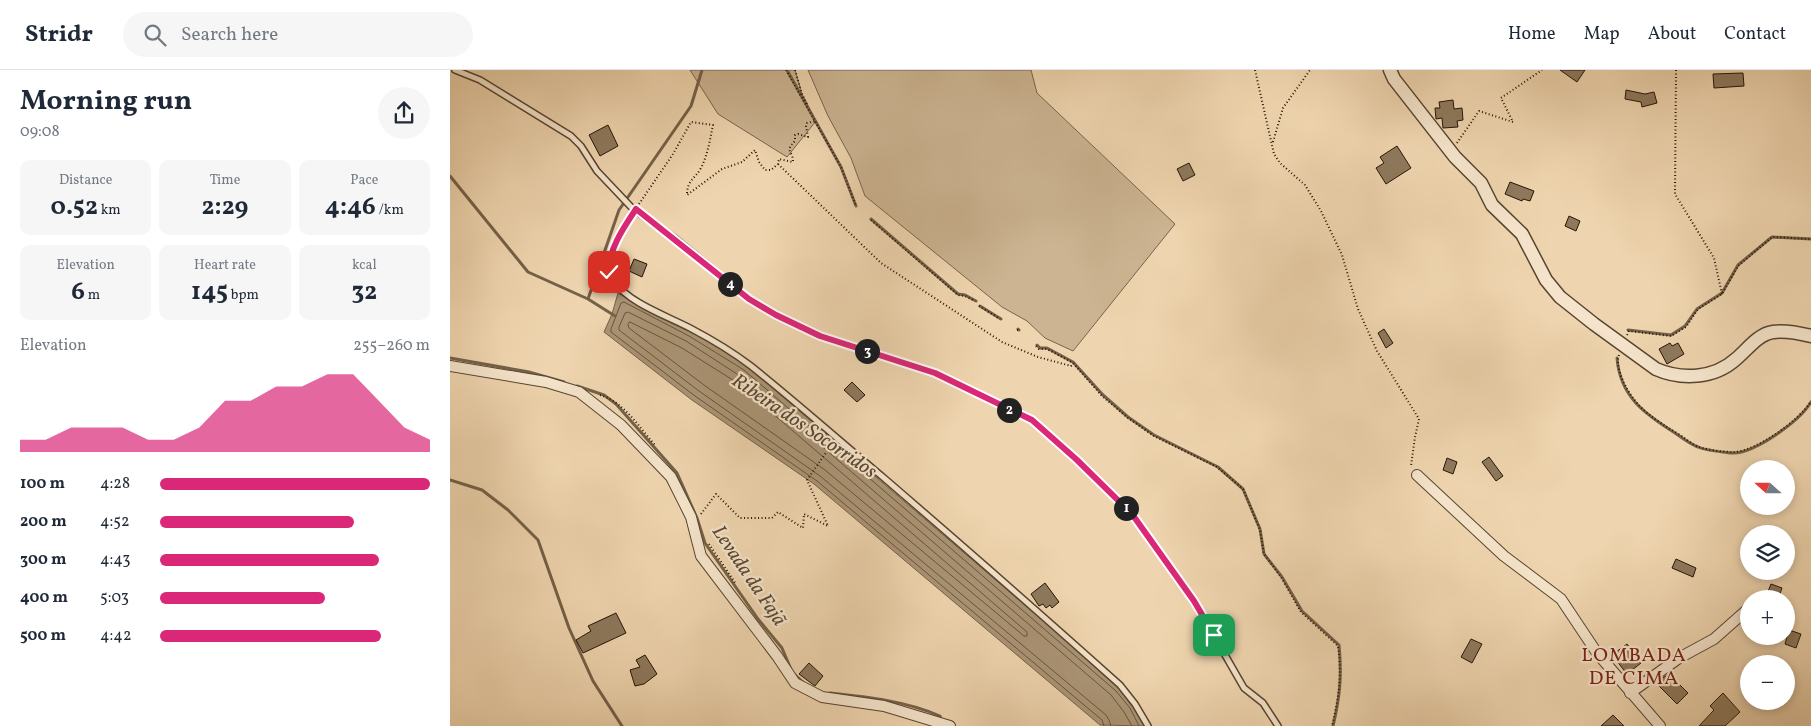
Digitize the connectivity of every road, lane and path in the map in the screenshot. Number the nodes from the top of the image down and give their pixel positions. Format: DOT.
graph roads {
  1 [pos="454,70"];
  2 [pos="786,70"];
  3 [pos="795,70"];
  4 [pos="1255,70"];
  5 [pos="1310,70"];
  6 [pos="1390,70"];
  7 [pos="1542,70"];
  8 [pos="1676,70"];
  9 [pos="816,121"];
  10 [pos="1273,143"];
  11 [pos="1451,151"];
  12 [pos="778,164"];
  13 [pos="856,206"];
  14 [pos="634,209"];
  15 [pos="871,220"];
  16 [pos="1811,239"];
  17 [pos="1722,294"];
  18 [pos="976,301"];
  19 [pos="981,307"];
  20 [pos="1000,319"];
  21 [pos="1811,336"];
  22 [pos="1623,345"];
  23 [pos="1036,346"];
  24 [pos="1073,363"];
  25 [pos="450,366"];
  26 [pos="1811,401"];
  27 [pos="836,437"];
  28 [pos="1417,475"];
  29 [pos="690,517"];
  30 [pos="1740,615"];
  31 [pos="1630,693"];
  32 [pos="950,726"];
  33 [pos="1148,726"];
  34 [pos="1278,726"];
  35 [pos="1332,726"];
  36 [pos="1660,726"];
  1 -- 14 [label="lane"];
  2 -- 9 [label="path"];
  3 -- 9 [label="path"];
  4 -- 10 [label="path"];
  5 -- 10 [label="path"];
  6 -- 11 [label="street"];
  7 -- 11 [label="path"];
  8 -- 17 [label="path"];
  9 -- 12 [label="path"];
  9 -- 13 [label="path"];
  10 -- 28 [label="path"];
  11 -- 22 [label="street"];
  12 -- 14 [label="path"];
  12 -- 24 [label="path"];
  14 -- 27 [label="lane"];
  14 -- 34 [label="lane"];
  15 -- 18 [label="path"];
  16 -- 17 [label="path"];
  17 -- 22 [label="path"];
  19 -- 20 [label="path"];
  21 -- 22 [label="street"];
  22 -- 26 [label="path"];
  23 -- 24 [label="path"];
  24 -- 35 [label="path"];
  25 -- 29 [label="street"];
  27 -- 29 [label="path"];
  27 -- 33 [label="lane"];
  28 -- 31 [label="street"];
  29 -- 32 [label="street"];
  30 -- 31 [label="street"];
  31 -- 36 [label="street"];
}
